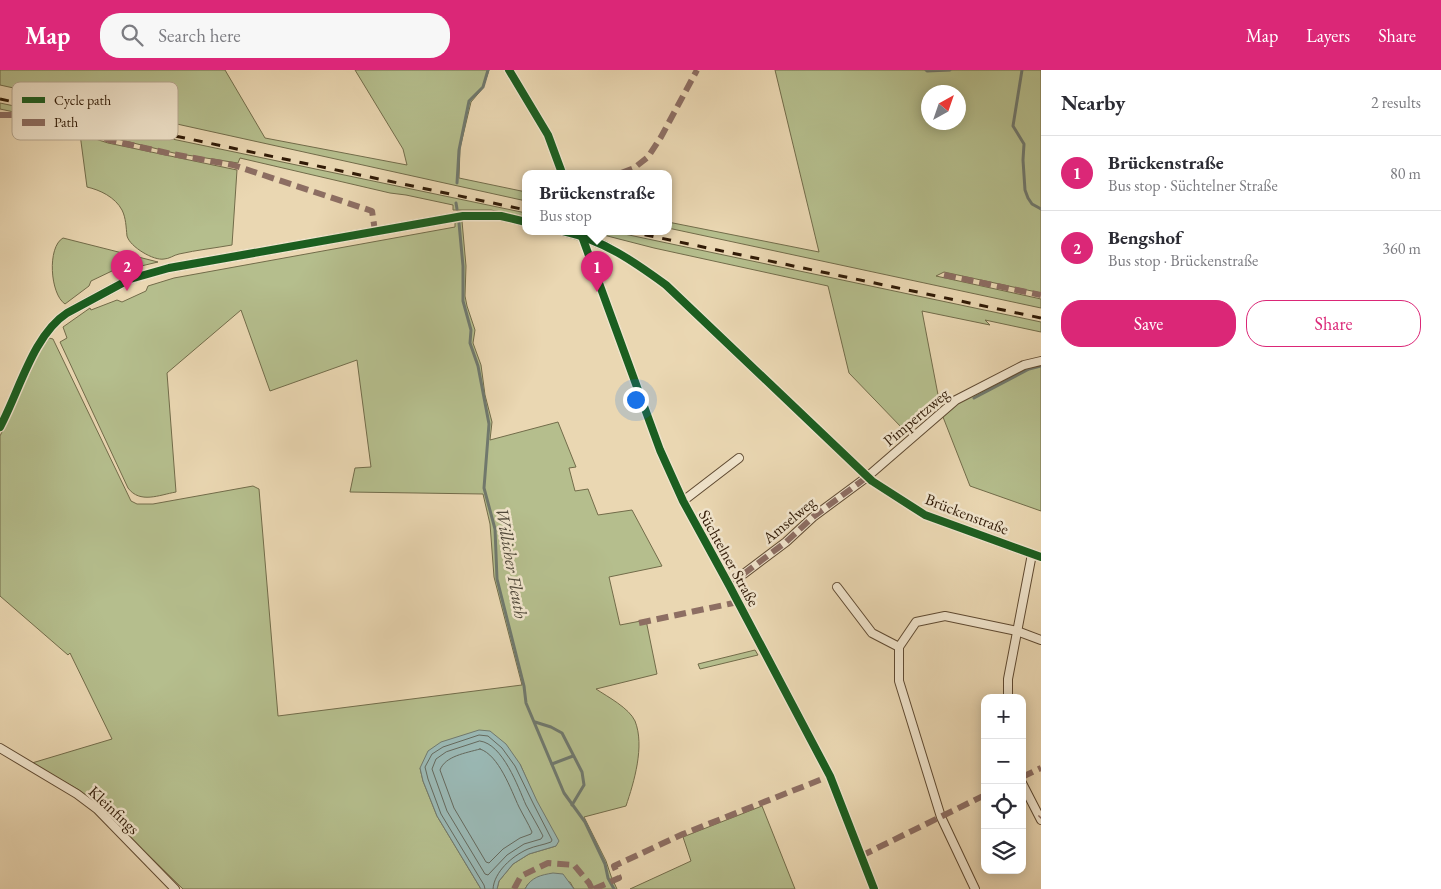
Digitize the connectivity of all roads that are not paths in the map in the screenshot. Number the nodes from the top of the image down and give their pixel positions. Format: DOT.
graph roads {
  1 [pos="509,70"];
  2 [pos="561,170"];
  3 [pos="522,221"];
  4 [pos="581,235"];
  5 [pos="584,235"];
  6 [pos="1041,361"];
  7 [pos="0,427"];
  8 [pos="739,458"];
  9 [pos="868,477"];
  10 [pos="682,501"];
  11 [pos="1032,554"];
  12 [pos="1041,557"];
  13 [pos="729,585"];
  14 [pos="837,587"];
  15 [pos="1017,632"];
  16 [pos="1041,640"];
  17 [pos="899,647"];
  18 [pos="1008,694"];
  19 [pos="0,748"];
  20 [pos="1023,784"];
  21 [pos="1041,820"];
  22 [pos="175,889"];
  23 [pos="874,889"];
  24 [pos="976,889"];
  1 -- 2 [label="street"];
  3 -- 7 [label="street"];
  4 -- 10 [label="street, Süchtelner Straße"];
  5 -- 9 [label="street, Brückenstraße"];
  6 -- 9 [label="street, Pimpertzweg"];
  8 -- 10 [label="street, Süchtelner Straße"];
  9 -- 11 [label="street, Brückenstraße"];
  9 -- 13 [label="street, Amselweg"];
  10 -- 13 [label="street, Süchtelner Straße"];
  11 -- 12 [label="street, Brückenstraße"];
  11 -- 15 [label="street"];
  13 -- 23 [label="street, Süchtelner Straße"];
  14 -- 17 [label="street"];
  15 -- 16 [label="street"];
  15 -- 17 [label="street"];
  15 -- 18 [label="street"];
  17 -- 24 [label="street"];
  19 -- 22 [label="street, Kleinfings"];
  20 -- 21 [label="street"];
}
